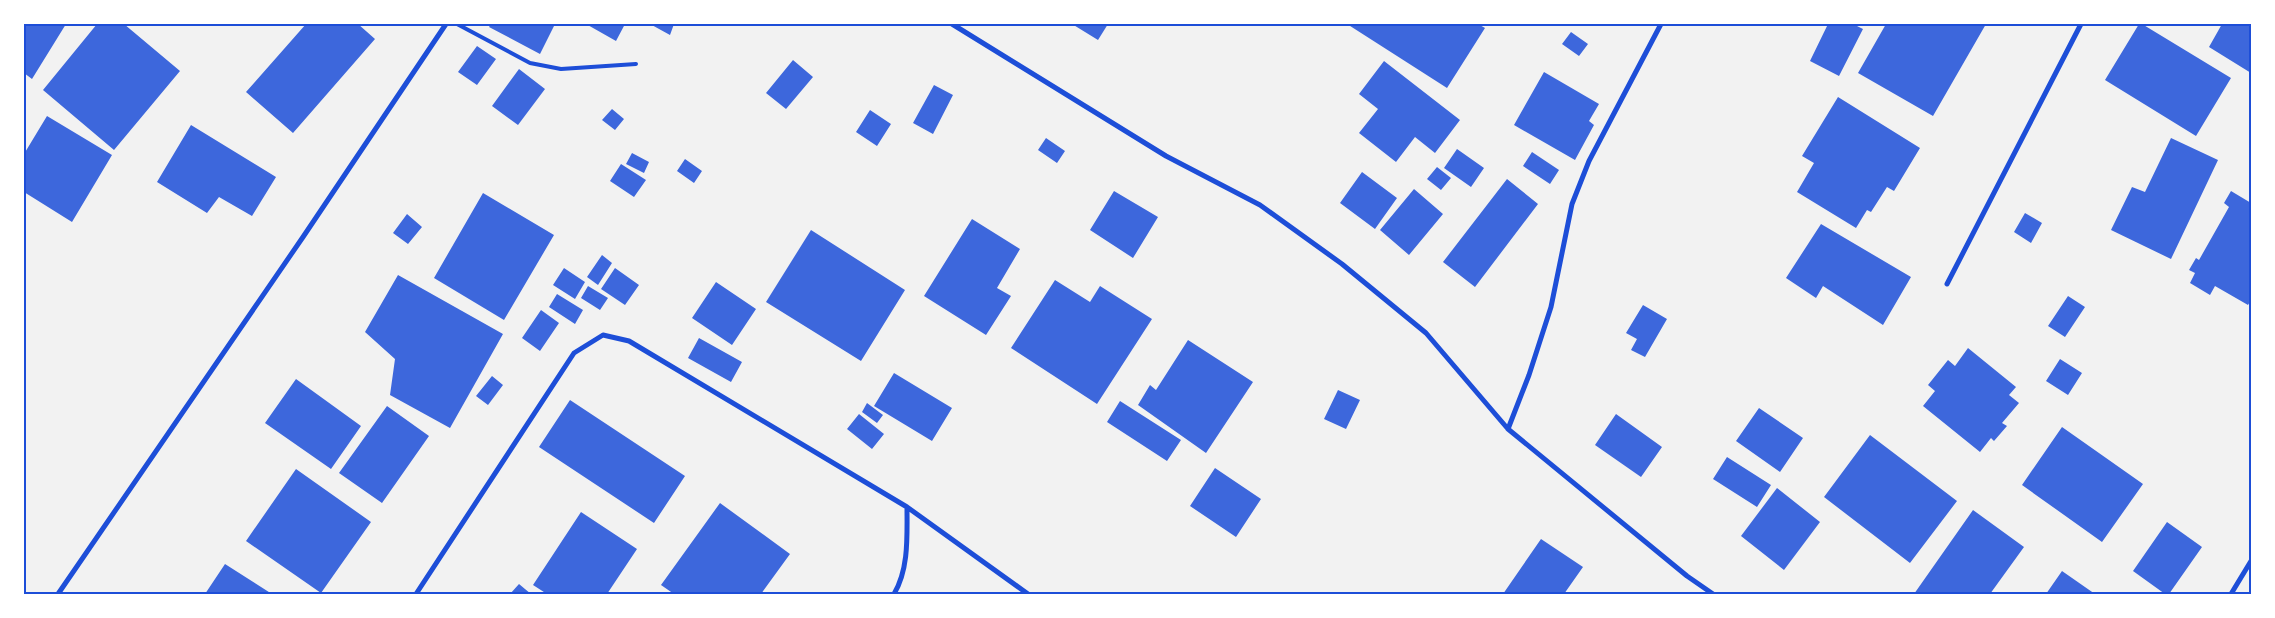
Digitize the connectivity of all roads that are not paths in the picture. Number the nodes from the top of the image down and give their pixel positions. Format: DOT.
graph roads {
  1 [pos="446,24"];
  2 [pos="457,24"];
  3 [pos="952,24"];
  4 [pos="1661,24"];
  5 [pos="2081,24"];
  6 [pos="636,64"];
  7 [pos="1947,284"];
  8 [pos="1508,430"];
  9 [pos="907,507"];
  10 [pos="2251,561"];
  11 [pos="58,594"];
  12 [pos="416,594"];
  13 [pos="894,594"];
  14 [pos="1028,594"];
  15 [pos="1713,594"];
  16 [pos="2230,594"];
  1 -- 11 [label="street"];
  2 -- 6 [label="lane"];
  3 -- 8 [label="street"];
  4 -- 8 [label="street"];
  5 -- 7 [label="street"];
  8 -- 15 [label="street"];
  9 -- 12 [label="street"];
  9 -- 13 [label="street"];
  9 -- 14 [label="street"];
  10 -- 16 [label="street"];
}
